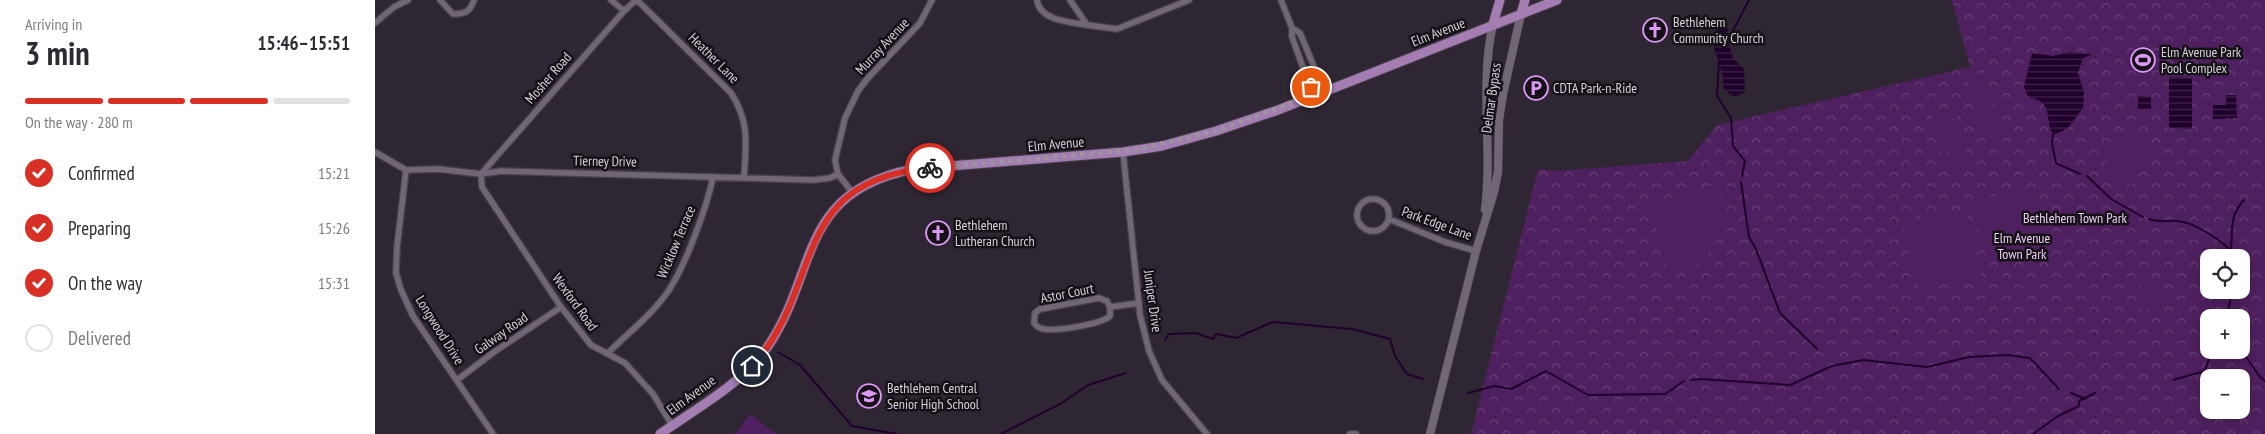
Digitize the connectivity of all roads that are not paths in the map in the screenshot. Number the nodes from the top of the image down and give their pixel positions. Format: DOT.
graph roads {
  1 [pos="407,0"];
  2 [pos="440,0"];
  3 [pos="474,0"];
  4 [pos="611,0"];
  5 [pos="637,0"];
  6 [pos="932,0"];
  7 [pos="1037,0"];
  8 [pos="1070,0"];
  9 [pos="1189,0"];
  10 [pos="1281,0"];
  11 [pos="1499,0"];
  12 [pos="1525,0"];
  13 [pos="1557,0"];
  14 [pos="1173,3"];
  15 [pos="624,11"];
  16 [pos="1521,14"];
  17 [pos="375,23"];
  18 [pos="1493,24"];
  19 [pos="1087,25"];
  20 [pos="1292,28"];
  21 [pos="1310,57"];
  22 [pos="1301,61"];
  23 [pos="1324,91"];
  24 [pos="1313,95"];
  25 [pos="1486,139"];
  26 [pos="1499,140"];
  27 [pos="375,152"];
  28 [pos="1123,152"];
  29 [pos="406,170"];
  30 [pos="481,174"];
  31 [pos="838,174"];
  32 [pos="713,177"];
  33 [pos="744,177"];
  34 [pos="853,192"];
  35 [pos="1389,219"];
  36 [pos="1482,230"];
  37 [pos="1476,251"];
  38 [pos="1139,303"];
  39 [pos="561,307"];
  40 [pos="1110,307"];
  41 [pos="608,354"];
  42 [pos="457,380"];
  43 [pos="673,425"];
  44 [pos="493,434"];
  45 [pos="660,434"];
  46 [pos="1207,434"];
  47 [pos="1350,434"];
  48 [pos="1357,434"];
  49 [pos="1430,434"];
  1 -- 17 [label="street"];
  2 -- 3 [label="street"];
  4 -- 15 [label="street"];
  5 -- 15 [label="street, Mosher Road"];
  5 -- 33 [label="street, Heather Lane"];
  6 -- 31 [label="street, Murray Avenue"];
  7 -- 19 [label="street"];
  8 -- 19 [label="street"];
  9 -- 14 [label="street"];
  10 -- 20 [label="street"];
  11 -- 18 [label="main road, Delmar Bypass"];
  12 -- 16 [label="main road, Delmar Bypass"];
  13 -- 16 [label="main road, Elm Avenue"];
  14 -- 19 [label="street"];
  15 -- 30 [label="street, Mosher Road"];
  16 -- 18 [label="main road, Elm Avenue"];
  16 -- 26 [label="street, Delmar Bypass"];
  18 -- 23 [label="main road, Elm Avenue"];
  18 -- 25 [label="street, Delmar Bypass"];
  20 -- 21 [label="street"];
  20 -- 22 [label="street"];
  21 -- 22 [label="street"];
  21 -- 23 [label="street"];
  22 -- 24 [label="street"];
  23 -- 24 [label="main road, Elm Avenue"];
  24 -- 28 [label="main road, Elm Avenue"];
  25 -- 26 [label="street"];
  25 -- 36 [label="street, Delmar Bypass"];
  26 -- 36 [label="street, Delmar Bypass"];
  27 -- 29 [label="street"];
  28 -- 34 [label="main road, Elm Avenue"];
  28 -- 38 [label="street, Juniper Drive"];
  29 -- 30 [label="street, Tierney Drive"];
  29 -- 42 [label="street, Longwood Drive"];
  30 -- 32 [label="street, Tierney Drive"];
  30 -- 39 [label="street, Wexford Road"];
  31 -- 33 [label="street, Tierney Drive"];
  31 -- 34 [label="street"];
  32 -- 33 [label="street, Tierney Drive"];
  32 -- 41 [label="street, Wicklow Terrace"];
  34 -- 43 [label="main road, Elm Avenue"];
  35 -- 35 [label="street, Park Edge Lane"];
  35 -- 37 [label="street, Park Edge Lane"];
  36 -- 37 [label="street, Delmar Bypass"];
  37 -- 49 [label="street, Delmar Bypass"];
  38 -- 40 [label="street, Astor Court"];
  38 -- 46 [label="street, Juniper Drive"];
  39 -- 41 [label="street, Wexford Road"];
  39 -- 42 [label="street, Galway Road"];
  40 -- 40 [label="street, Astor Court"];
  41 -- 43 [label="street, Wexford Road"];
  42 -- 44 [label="street, Longwood Drive"];
  43 -- 45 [label="main road, Elm Avenue"];
  47 -- 48 [label="street"];
}
